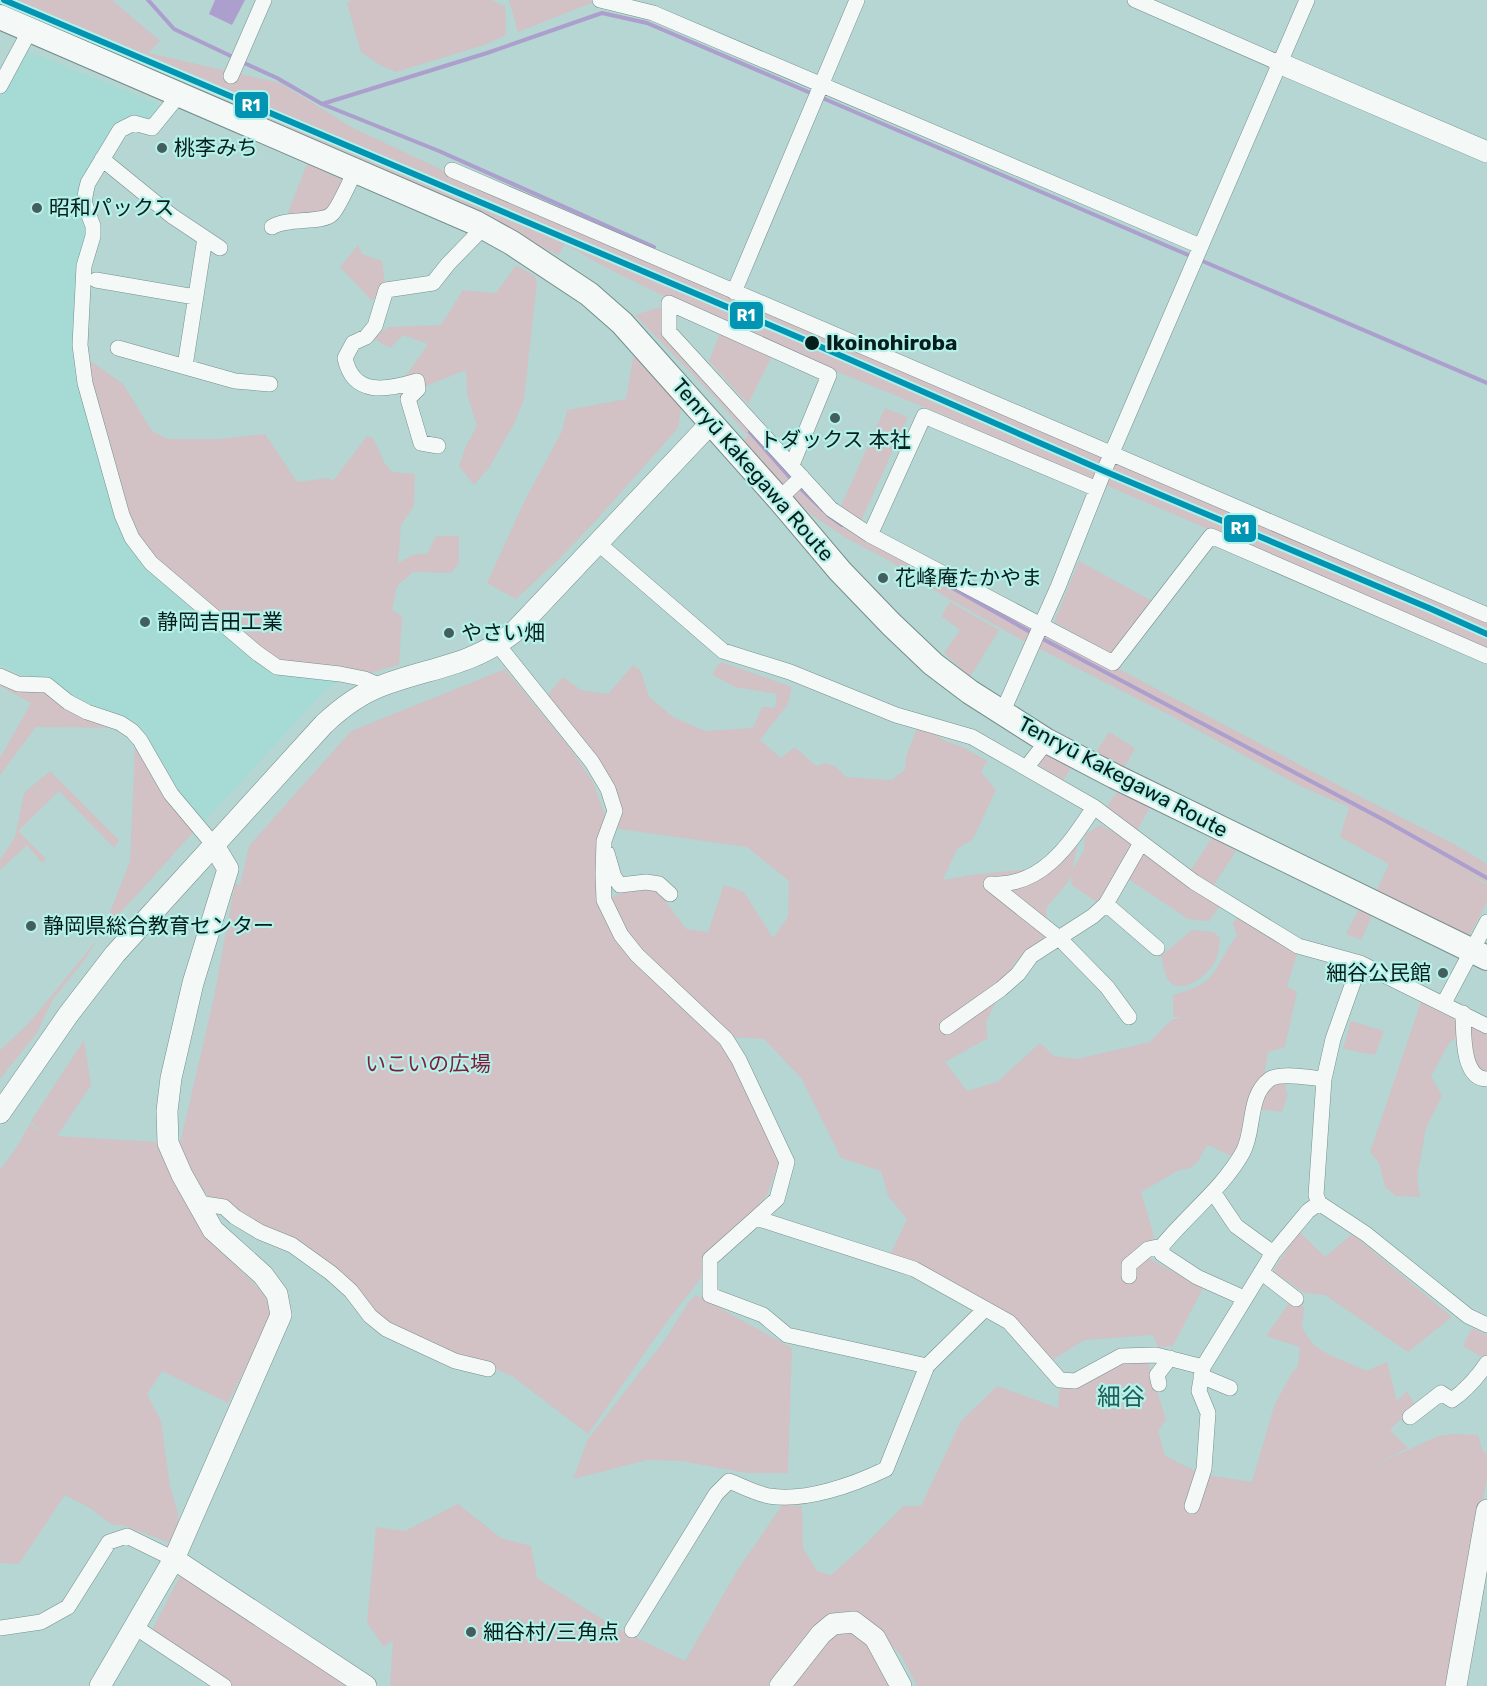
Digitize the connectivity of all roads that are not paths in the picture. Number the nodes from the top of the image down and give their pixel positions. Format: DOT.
graph roads {
  1 [pos="264,0"];
  2 [pos="600,0"];
  3 [pos="857,0"];
  4 [pos="1135,0"];
  5 [pos="1307,0"];
  6 [pos="0,17"];
  7 [pos="30,30"];
  8 [pos="1279,63"];
  9 [pos="236,65"];
  10 [pos="0,87"];
  11 [pos="819,87"];
  12 [pos="179,95"];
  13 [pos="1487,152"];
  14 [pos="102,159"];
  15 [pos="452,170"];
  16 [pos="359,173"];
  17 [pos="336,221"];
  18 [pos="272,227"];
  19 [pos="484,227"];
  20 [pos="205,238"];
  21 [pos="220,248"];
  22 [pos="1199,248"];
  23 [pos="96,280"];
  24 [pos="734,292"];
  25 [pos="195,297"];
  26 [pos="118,348"];
  27 [pos="185,366"];
  28 [pos="270,384"];
  29 [pos="711,423"];
  30 [pos="438,446"];
  31 [pos="1111,454"];
  32 [pos="792,465"];
  33 [pos="801,478"];
  34 [pos="1097,489"];
  35 [pos="783,496"];
  36 [pos="870,535"];
  37 [pos="599,544"];
  38 [pos="1487,615"];
  39 [pos="1040,628"];
  40 [pos="498,645"];
  41 [pos="1487,656"];
  42 [pos="0,676"];
  43 [pos="381,686"];
  44 [pos="1002,713"];
  45 [pos="1047,741"];
  46 [pos="1026,768"];
  47 [pos="1094,807"];
  48 [pos="604,841"];
  49 [pos="1141,843"];
  50 [pos="213,844"];
  51 [pos="670,894"];
  52 [pos="1106,904"];
  53 [pos="1487,922"];
  54 [pos="1059,938"];
  55 [pos="1157,948"];
  56 [pos="1480,955"];
  57 [pos="1360,963"];
  58 [pos="1444,1003"];
  59 [pos="1463,1013"];
  60 [pos="1129,1017"];
  61 [pos="1487,1026"];
  62 [pos="947,1027"];
  63 [pos="1487,1079"];
  64 [pos="1324,1080"];
  65 [pos="0,1113"];
  66 [pos="1213,1192"];
  67 [pos="198,1203"];
  68 [pos="1318,1203"];
  69 [pos="756,1218"];
  70 [pos="1162,1246"];
  71 [pos="1273,1253"];
  72 [pos="1261,1272"];
  73 [pos="1129,1276"];
  74 [pos="1244,1298"];
  75 [pos="1296,1299"];
  76 [pos="985,1309"];
  77 [pos="1487,1325"];
  78 [pos="1170,1358"];
  79 [pos="1487,1363"];
  80 [pos="927,1366"];
  81 [pos="488,1369"];
  82 [pos="1202,1372"];
  83 [pos="1159,1384"];
  84 [pos="1230,1388"];
  85 [pos="1410,1417"];
  86 [pos="1192,1506"];
  87 [pos="1487,1510"];
  88 [pos="174,1559"];
  89 [pos="135,1627"];
  90 [pos="0,1628"];
  91 [pos="632,1630"];
  92 [pos="100,1686"];
  93 [pos="224,1686"];
  94 [pos="366,1686"];
  95 [pos="780,1686"];
  96 [pos="901,1686"];
  97 [pos="1456,1686"];
  1 -- 9 [label="street"];
  2 -- 11 [label="street"];
  3 -- 11 [label="street"];
  4 -- 8 [label="street"];
  5 -- 8 [label="street"];
  6 -- 7 [label="main road, Tenryū Kakegawa Route"];
  7 -- 10 [label="street"];
  7 -- 12 [label="main road, Tenryū Kakegawa Route"];
  8 -- 13 [label="street"];
  8 -- 22 [label="street"];
  11 -- 22 [label="street"];
  11 -- 24 [label="street"];
  12 -- 14 [label="street"];
  12 -- 16 [label="main road, Tenryū Kakegawa Route"];
  14 -- 20 [label="street"];
  14 -- 43 [label="street"];
  15 -- 24 [label="street"];
  16 -- 17 [label="street"];
  16 -- 18 [label="street"];
  16 -- 19 [label="main road, Tenryū Kakegawa Route"];
  19 -- 29 [label="main road, Tenryū Kakegawa Route"];
  19 -- 30 [label="street"];
  20 -- 21 [label="street"];
  20 -- 25 [label="street"];
  22 -- 31 [label="street"];
  23 -- 25 [label="street"];
  24 -- 31 [label="street"];
  25 -- 27 [label="street"];
  26 -- 27 [label="street"];
  27 -- 28 [label="street"];
  29 -- 35 [label="main road, Tenryū Kakegawa Route"];
  29 -- 37 [label="street"];
  31 -- 34 [label="street"];
  31 -- 38 [label="street"];
  32 -- 32 [label="street"];
  32 -- 33 [label="street"];
  33 -- 35 [label="street"];
  33 -- 36 [label="street"];
  34 -- 36 [label="street"];
  34 -- 39 [label="street"];
  35 -- 44 [label="main road, Tenryū Kakegawa Route"];
  36 -- 39 [label="street"];
  37 -- 40 [label="street"];
  37 -- 46 [label="street"];
  39 -- 41 [label="street"];
  39 -- 44 [label="street"];
  40 -- 43 [label="street"];
  40 -- 48 [label="street"];
  42 -- 50 [label="street"];
  43 -- 50 [label="street"];
  44 -- 45 [label="main road, Tenryū Kakegawa Route"];
  45 -- 46 [label="street"];
  45 -- 56 [label="main road, Tenryū Kakegawa Route"];
  46 -- 47 [label="street"];
  47 -- 49 [label="street"];
  47 -- 54 [label="street"];
  48 -- 51 [label="street"];
  48 -- 69 [label="street"];
  49 -- 52 [label="street"];
  49 -- 57 [label="street"];
  50 -- 65 [label="street"];
  50 -- 67 [label="street"];
  52 -- 54 [label="street"];
  52 -- 55 [label="street"];
  53 -- 56 [label="street"];
  54 -- 60 [label="street"];
  54 -- 62 [label="street"];
  56 -- 58 [label="street"];
  57 -- 58 [label="street"];
  57 -- 64 [label="street"];
  58 -- 59 [label="street"];
  59 -- 61 [label="street"];
  59 -- 63 [label="street"];
  64 -- 66 [label="street"];
  64 -- 68 [label="street"];
  66 -- 70 [label="street"];
  66 -- 71 [label="street"];
  67 -- 81 [label="street"];
  67 -- 88 [label="street"];
  68 -- 71 [label="street"];
  68 -- 77 [label="street"];
  69 -- 76 [label="street"];
  69 -- 80 [label="street"];
  70 -- 73 [label="street"];
  70 -- 74 [label="street"];
  71 -- 72 [label="street"];
  72 -- 74 [label="street"];
  72 -- 75 [label="street"];
  74 -- 82 [label="street"];
  76 -- 78 [label="street"];
  76 -- 80 [label="street"];
  78 -- 82 [label="street"];
  78 -- 83 [label="street"];
  79 -- 85 [label="street"];
  80 -- 91 [label="street"];
  82 -- 84 [label="street"];
  82 -- 86 [label="street"];
  87 -- 97 [label="street"];
  88 -- 89 [label="street"];
  88 -- 90 [label="street"];
  88 -- 94 [label="street"];
  89 -- 92 [label="street"];
  89 -- 93 [label="street"];
  95 -- 96 [label="street"];
}
